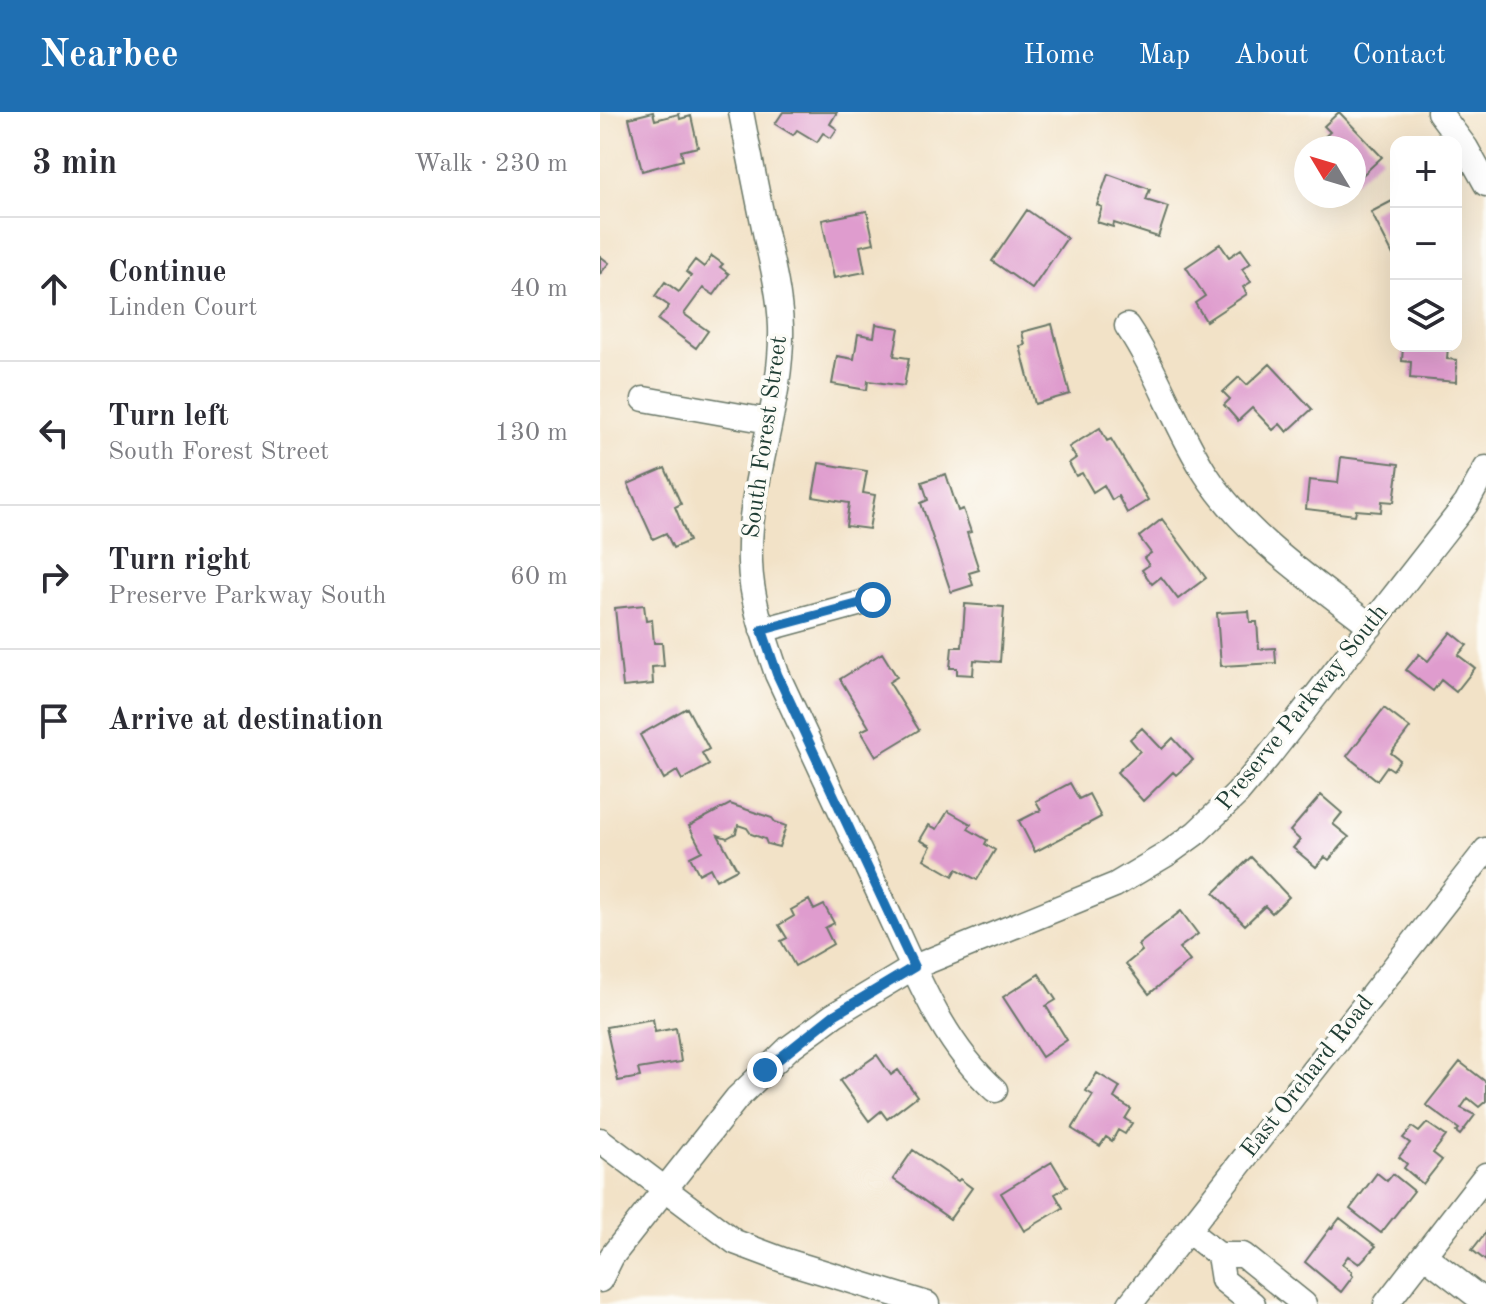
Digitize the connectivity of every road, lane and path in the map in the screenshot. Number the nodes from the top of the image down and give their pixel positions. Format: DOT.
graph roads {
  1 [pos="741,112"];
  2 [pos="1439,112"];
  3 [pos="1486,184"];
  4 [pos="1127,326"];
  5 [pos="644,399"];
  6 [pos="769,421"];
  7 [pos="1486,468"];
  8 [pos="873,600"];
  9 [pos="1371,626"];
  10 [pos="762,630"];
  11 [pos="1486,850"];
  12 [pos="914,967"];
  13 [pos="995,1090"];
  14 [pos="600,1140"];
  15 [pos="1486,1175"];
  16 [pos="664,1189"];
  17 [pos="1188,1231"];
  18 [pos="1219,1255"];
  19 [pos="1424,1255"];
  20 [pos="600,1280"];
  21 [pos="891,1298"];
  22 [pos="1486,1303"];
  23 [pos="927,1304"];
  24 [pos="1130,1304"];
  25 [pos="1253,1304"];
  26 [pos="1304,1304"];
  27 [pos="1386,1304"];
  1 -- 6 [label="street, South Forest Street"];
  2 -- 3 [label="street"];
  4 -- 9 [label="street"];
  5 -- 6 [label="street"];
  6 -- 10 [label="street, South Forest Street"];
  7 -- 9 [label="street, Preserve Parkway South"];
  8 -- 10 [label="street"];
  9 -- 12 [label="street, Preserve Parkway South"];
  10 -- 12 [label="street, South Forest Street"];
  11 -- 17 [label="street, East Orchard Road"];
  12 -- 13 [label="street, South Forest Street"];
  12 -- 16 [label="street, Preserve Parkway South"];
  14 -- 16 [label="street"];
  15 -- 19 [label="street"];
  16 -- 20 [label="street, Preserve Parkway South"];
  16 -- 21 [label="street"];
  17 -- 18 [label="street"];
  17 -- 24 [label="street, East Orchard Road"];
  18 -- 25 [label="street"];
  18 -- 26 [label="street"];
  19 -- 22 [label="street"];
  19 -- 27 [label="street"];
  21 -- 23 [label="street"];
}
